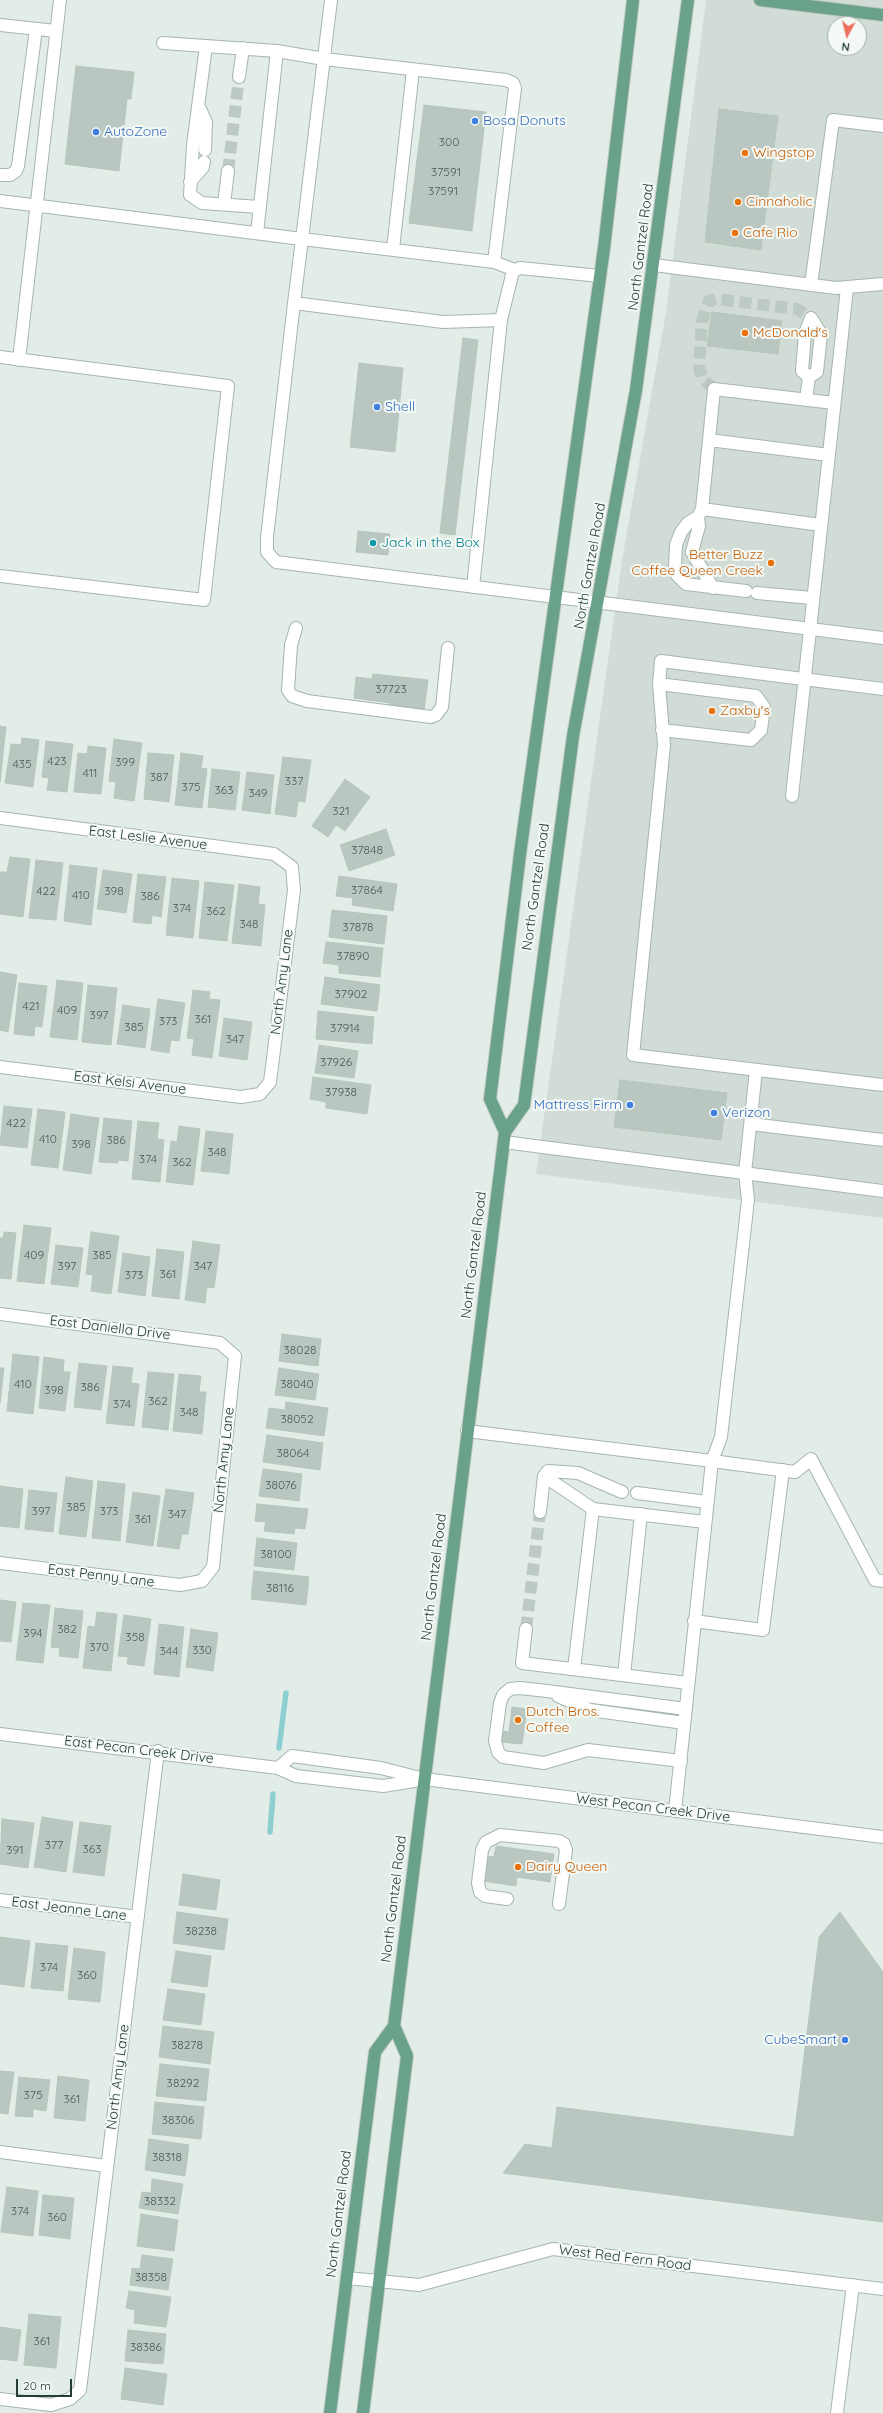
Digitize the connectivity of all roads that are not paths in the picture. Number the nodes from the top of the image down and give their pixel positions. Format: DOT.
graph roads {
  1 [pos="60,0"];
  2 [pos="331,0"];
  3 [pos="633,0"];
  4 [pos="688,0"];
  5 [pos="760,0"];
  6 [pos="883,15"];
  7 [pos="0,25"];
  8 [pos="36,29"];
  9 [pos="56,31"];
  10 [pos="163,43"];
  11 [pos="206,46"];
  12 [pos="243,48"];
  13 [pos="277,51"];
  14 [pos="324,59"];
  15 [pos="413,70"];
  16 [pos="239,77"];
  17 [pos="198,106"];
  18 [pos="883,126"];
  19 [pos="228,171"];
  20 [pos="0,175"];
  21 [pos="190,182"];
  22 [pos="0,201"];
  23 [pos="224,204"];
  24 [pos="36,205"];
  25 [pos="259,207"];
  26 [pos="257,233"];
  27 [pos="302,239"];
  28 [pos="393,249"];
  29 [pos="494,262"];
  30 [pos="654,265"];
  31 [pos="515,270"];
  32 [pos="600,276"];
  33 [pos="883,284"];
  34 [pos="811,285"];
  35 [pos="847,288"];
  36 [pos="294,303"];
  37 [pos="811,318"];
  38 [pos="501,320"];
  39 [pos="0,357"];
  40 [pos="19,360"];
  41 [pos="806,400"];
  42 [pos="834,403"];
  43 [pos="709,440"];
  44 [pos="829,455"];
  45 [pos="700,513"];
  46 [pos="821,524"];
  47 [pos="0,576"];
  48 [pos="473,587"];
  49 [pos="713,588"];
  50 [pos="556,597"];
  51 [pos="812,598"];
  52 [pos="598,603"];
  53 [pos="296,628"];
  54 [pos="809,628"];
  55 [pos="883,638"];
  56 [pos="448,648"];
  57 [pos="804,678"];
  58 [pos="659,684"];
  59 [pos="883,689"];
  60 [pos="662,730"];
  61 [pos="792,796"];
  62 [pos="0,818"];
  63 [pos="292,867"];
  64 [pos="0,1067"];
  65 [pos="756,1070"];
  66 [pos="883,1086"];
  67 [pos="260,1094"];
  68 [pos="751,1124"];
  69 [pos="504,1137"];
  70 [pos="883,1140"];
  71 [pos="745,1173"];
  72 [pos="883,1191"];
  73 [pos="0,1314"];
  74 [pos="220,1343"];
  75 [pos="467,1431"];
  76 [pos="712,1461"];
  77 [pos="783,1470"];
  78 [pos="544,1476"];
  79 [pos="622,1492"];
  80 [pos="637,1493"];
  81 [pos="708,1502"];
  82 [pos="593,1509"];
  83 [pos="540,1512"];
  84 [pos="641,1514"];
  85 [pos="705,1522"];
  86 [pos="0,1564"];
  87 [pos="202,1580"];
  88 [pos="883,1581"];
  89 [pos="694,1621"];
  90 [pos="526,1629"];
  91 [pos="574,1669"];
  92 [pos="624,1675"];
  93 [pos="688,1683"];
  94 [pos="547,1691"];
  95 [pos="686,1709"];
  96 [pos="684,1724"];
  97 [pos="0,1734"];
  98 [pos="158,1752"];
  99 [pos="681,1761"];
  100 [pos="278,1768"];
  101 [pos="424,1779"];
  102 [pos="676,1811"];
  103 [pos="883,1837"];
  104 [pos="506,1899"];
  105 [pos="0,1900"];
  106 [pos="559,1904"];
  107 [pos="138,1917"];
  108 [pos="394,2026"];
  109 [pos="0,2152"];
  110 [pos="107,2166"];
  111 [pos="347,2278"];
  112 [pos="380,2282"];
  113 [pos="853,2285"];
  114 [pos="883,2289"];
  115 [pos="0,2399"];
  116 [pos="330,2413"];
  117 [pos="363,2413"];
  118 [pos="837,2413"];
  1 -- 9 [label="street"];
  2 -- 14 [label="street"];
  3 -- 32 [label="main road, North Gantzel Road"];
  4 -- 30 [label="main road, North Gantzel Road"];
  5 -- 6 [label="main road"];
  7 -- 8 [label="street"];
  8 -- 9 [label="street"];
  8 -- 20 [label="street"];
  9 -- 24 [label="street"];
  10 -- 11 [label="street"];
  11 -- 12 [label="street"];
  11 -- 17 [label="street"];
  12 -- 13 [label="street"];
  12 -- 16 [label="street"];
  13 -- 14 [label="street"];
  13 -- 25 [label="street"];
  14 -- 15 [label="street"];
  14 -- 27 [label="street"];
  15 -- 28 [label="street"];
  15 -- 29 [label="street"];
  17 -- 21 [label="street"];
  17 -- 21 [label="street"];
  18 -- 34 [label="street"];
  19 -- 23 [label="street"];
  21 -- 23 [label="street"];
  22 -- 24 [label="street"];
  23 -- 25 [label="street"];
  24 -- 26 [label="street"];
  24 -- 40 [label="street"];
  25 -- 26 [label="street"];
  26 -- 27 [label="street"];
  27 -- 28 [label="street"];
  27 -- 36 [label="street"];
  28 -- 29 [label="street"];
  29 -- 31 [label="street"];
  30 -- 34 [label="street"];
  30 -- 52 [label="main road, North Gantzel Road"];
  31 -- 32 [label="street"];
  31 -- 38 [label="street"];
  32 -- 50 [label="main road, North Gantzel Road"];
  33 -- 35 [label="street"];
  34 -- 35 [label="street"];
  35 -- 42 [label="street"];
  36 -- 38 [label="street"];
  36 -- 48 [label="street"];
  37 -- 41 [label="street"];
  38 -- 48 [label="street"];
  39 -- 40 [label="street"];
  40 -- 47 [label="street"];
  41 -- 42 [label="street"];
  41 -- 43 [label="street"];
  42 -- 44 [label="street"];
  43 -- 44 [label="street"];
  43 -- 45 [label="street"];
  44 -- 46 [label="street"];
  45 -- 46 [label="street"];
  45 -- 49 [label="street"];
  45 -- 49 [label="street"];
  46 -- 51 [label="street"];
  48 -- 50 [label="street"];
  49 -- 51 [label="street"];
  50 -- 52 [label="street"];
  50 -- 69 [label="main road, North Gantzel Road"];
  51 -- 54 [label="street"];
  52 -- 54 [label="street"];
  52 -- 69 [label="main road, North Gantzel Road"];
  53 -- 56 [label="street"];
  54 -- 55 [label="street"];
  54 -- 57 [label="street"];
  57 -- 58 [label="street"];
  57 -- 59 [label="street"];
  57 -- 61 [label="street"];
  58 -- 60 [label="street"];
  58 -- 60 [label="street"];
  60 -- 65 [label="street"];
  62 -- 63 [label="street, East Leslie Avenue"];
  63 -- 67 [label="street, North Amy Lane"];
  64 -- 67 [label="street, East Kelsi Avenue"];
  65 -- 66 [label="street"];
  65 -- 68 [label="street"];
  68 -- 70 [label="street"];
  68 -- 71 [label="street"];
  69 -- 71 [label="street"];
  69 -- 75 [label="main road, North Gantzel Road"];
  71 -- 72 [label="street"];
  71 -- 76 [label="street"];
  73 -- 74 [label="street, East Daniella Drive"];
  74 -- 87 [label="street, North Amy Lane"];
  75 -- 76 [label="street"];
  75 -- 101 [label="main road, North Gantzel Road"];
  76 -- 77 [label="street"];
  76 -- 81 [label="street"];
  77 -- 88 [label="street"];
  77 -- 89 [label="street"];
  78 -- 79 [label="street"];
  78 -- 82 [label="street"];
  78 -- 83 [label="street"];
  80 -- 81 [label="street"];
  81 -- 85 [label="street"];
  82 -- 84 [label="street"];
  82 -- 91 [label="street"];
  84 -- 85 [label="street"];
  84 -- 92 [label="street"];
  85 -- 89 [label="street"];
  86 -- 87 [label="street, East Penny Lane"];
  89 -- 93 [label="street"];
  90 -- 91 [label="street"];
  91 -- 92 [label="street"];
  92 -- 93 [label="street"];
  93 -- 95 [label="street"];
  94 -- 95 [label="street"];
  94 -- 96 [label="street"];
  94 -- 99 [label="street"];
  95 -- 96 [label="street"];
  96 -- 99 [label="street"];
  97 -- 98 [label="street, East Pecan Creek Drive"];
  98 -- 100 [label="street, East Pecan Creek Drive"];
  98 -- 107 [label="street, North Amy Lane"];
  99 -- 102 [label="street"];
  100 -- 101 [label="street, East Pecan Creek Drive"];
  100 -- 101 [label="street"];
  101 -- 102 [label="street, West Pecan Creek Drive"];
  101 -- 108 [label="main road, North Gantzel Road"];
  102 -- 103 [label="street, West Pecan Creek Drive"];
  104 -- 106 [label="street"];
  105 -- 107 [label="street, East Jeanne Lane"];
  107 -- 110 [label="street, North Amy Lane"];
  108 -- 111 [label="main road, North Gantzel Road"];
  108 -- 112 [label="main road"];
  109 -- 110 [label="street"];
  110 -- 115 [label="street, North Amy Lane"];
  111 -- 112 [label="street, West Red Fern Road"];
  111 -- 116 [label="main road, North Gantzel Road"];
  112 -- 113 [label="street, West Red Fern Road"];
  112 -- 117 [label="main road"];
  113 -- 114 [label="street, West Red Fern Road"];
  113 -- 118 [label="street"];
}
